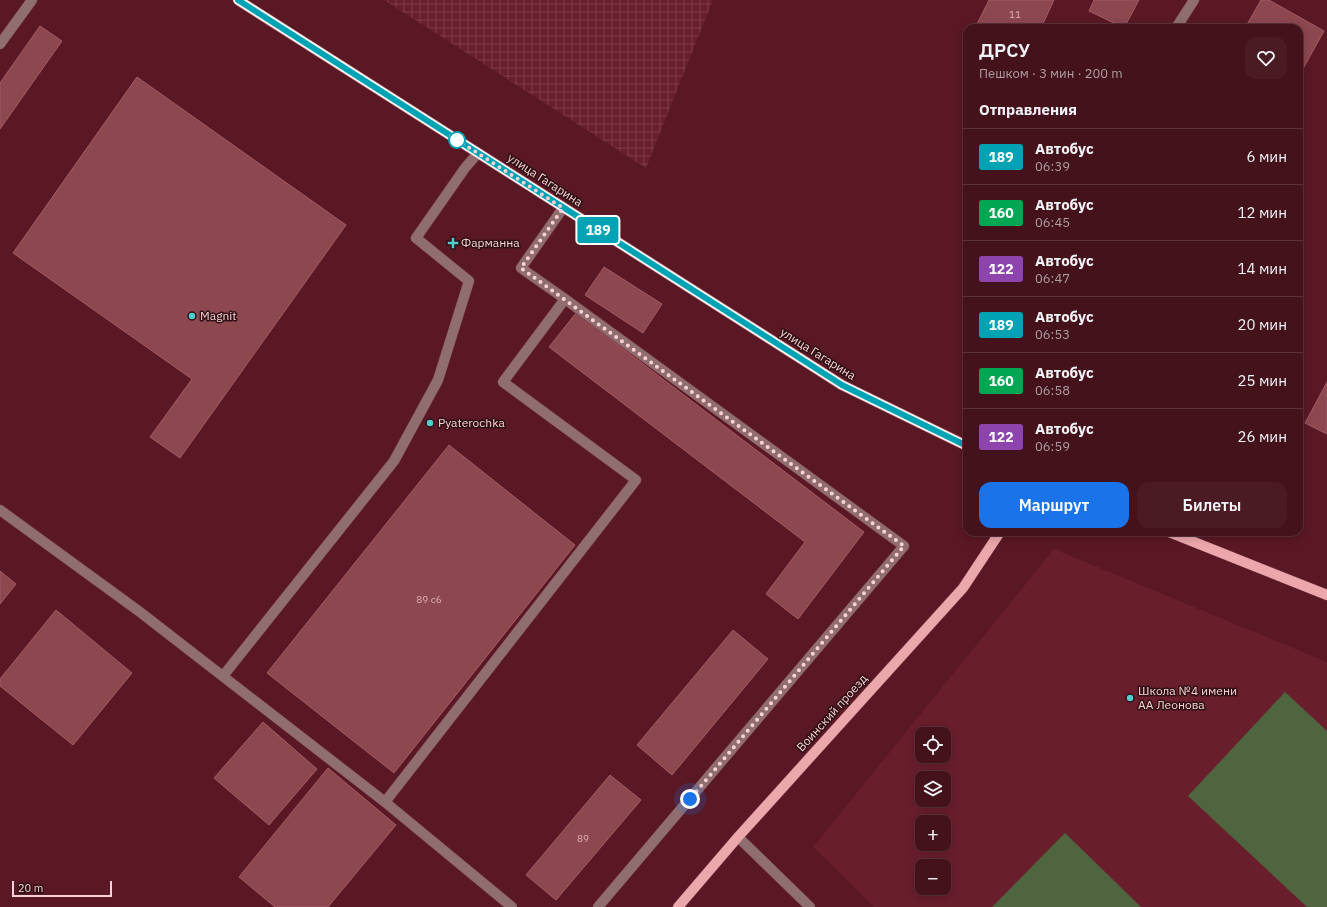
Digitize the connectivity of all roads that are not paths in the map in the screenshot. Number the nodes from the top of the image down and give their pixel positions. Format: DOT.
graph roads {
  1 [pos="32,0"];
  2 [pos="238,0"];
  3 [pos="1194,0"];
  4 [pos="1179,24"];
  5 [pos="0,44"];
  6 [pos="478,153"];
  7 [pos="563,208"];
  8 [pos="565,299"];
  9 [pos="963,444"];
  10 [pos="0,510"];
  11 [pos="997,536"];
  12 [pos="1180,536"];
  13 [pos="1327,595"];
  14 [pos="223,676"];
  15 [pos="385,802"];
  16 [pos="738,837"];
  17 [pos="512,907"];
  18 [pos="598,907"];
  19 [pos="678,907"];
  20 [pos="810,907"];
  1 -- 5 [label="street"];
  2 -- 6 [label="main road, улица Гагарина"];
  3 -- 4 [label="street"];
  6 -- 7 [label="main road, улица Гагарина"];
  6 -- 14 [label="street"];
  7 -- 8 [label="street"];
  7 -- 9 [label="main road, улица Гагарина"];
  8 -- 15 [label="street"];
  8 -- 18 [label="street"];
  10 -- 14 [label="street"];
  11 -- 16 [label="main road, Воинский проезд"];
  12 -- 13 [label="main road"];
  14 -- 15 [label="street"];
  15 -- 17 [label="street"];
  16 -- 19 [label="main road, Воинский проезд"];
  16 -- 20 [label="street"];
}
